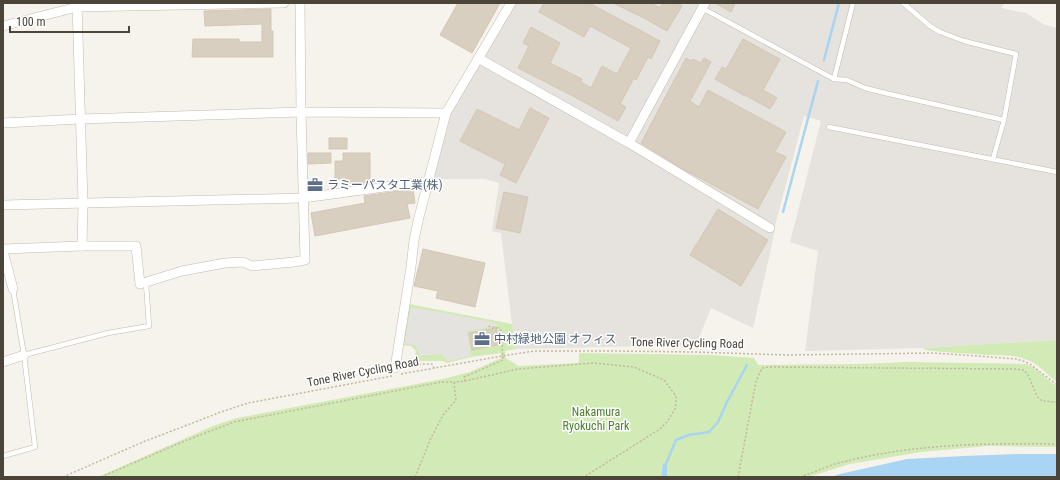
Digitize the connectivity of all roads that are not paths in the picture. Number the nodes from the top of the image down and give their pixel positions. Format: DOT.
graph roads {
  1 [pos="284,3"];
  2 [pos="300,3"];
  3 [pos="511,3"];
  4 [pos="853,3"];
  5 [pos="903,3"];
  6 [pos="189,4"];
  7 [pos="77,5"];
  8 [pos="703,6"];
  9 [pos="3,26"];
  10 [pos="478,58"];
  11 [pos="834,78"];
  12 [pos="301,112"];
  13 [pos="446,113"];
  14 [pos="81,119"];
  15 [pos="1004,120"];
  16 [pos="3,123"];
  17 [pos="829,127"];
  18 [pos="628,143"];
  19 [pos="993,160"];
  20 [pos="1057,172"];
  21 [pos="428,182"];
  22 [pos="304,198"];
  23 [pos="83,203"];
  24 [pos="3,205"];
  25 [pos="770,228"];
  26 [pos="82,246"];
  27 [pos="3,250"];
  28 [pos="146,283"];
  29 [pos="13,288"];
  30 [pos="24,355"];
  31 [pos="3,362"];
  32 [pos="395,368"];
  33 [pos="3,456"];
  1 -- 6 [label="street"];
  2 -- 12 [label="street"];
  3 -- 10 [label="street"];
  4 -- 11 [label="lane"];
  5 -- 15 [label="lane"];
  6 -- 7 [label="street"];
  7 -- 9 [label="street"];
  7 -- 14 [label="street"];
  8 -- 11 [label="lane"];
  8 -- 18 [label="street"];
  10 -- 13 [label="street"];
  10 -- 18 [label="street"];
  11 -- 15 [label="lane"];
  12 -- 13 [label="street"];
  12 -- 14 [label="street"];
  12 -- 22 [label="street"];
  13 -- 21 [label="street"];
  14 -- 16 [label="street"];
  14 -- 23 [label="street"];
  15 -- 19 [label="lane"];
  17 -- 19 [label="lane"];
  18 -- 25 [label="street"];
  19 -- 20 [label="lane"];
  21 -- 22 [label="street"];
  21 -- 32 [label="street"];
  22 -- 23 [label="street"];
  22 -- 28 [label="street"];
  23 -- 24 [label="street"];
  23 -- 26 [label="street"];
  26 -- 27 [label="street"];
  26 -- 28 [label="street"];
  27 -- 29 [label="street"];
  28 -- 30 [label="lane"];
  29 -- 30 [label="lane"];
  30 -- 31 [label="street"];
  30 -- 33 [label="lane"];
}
